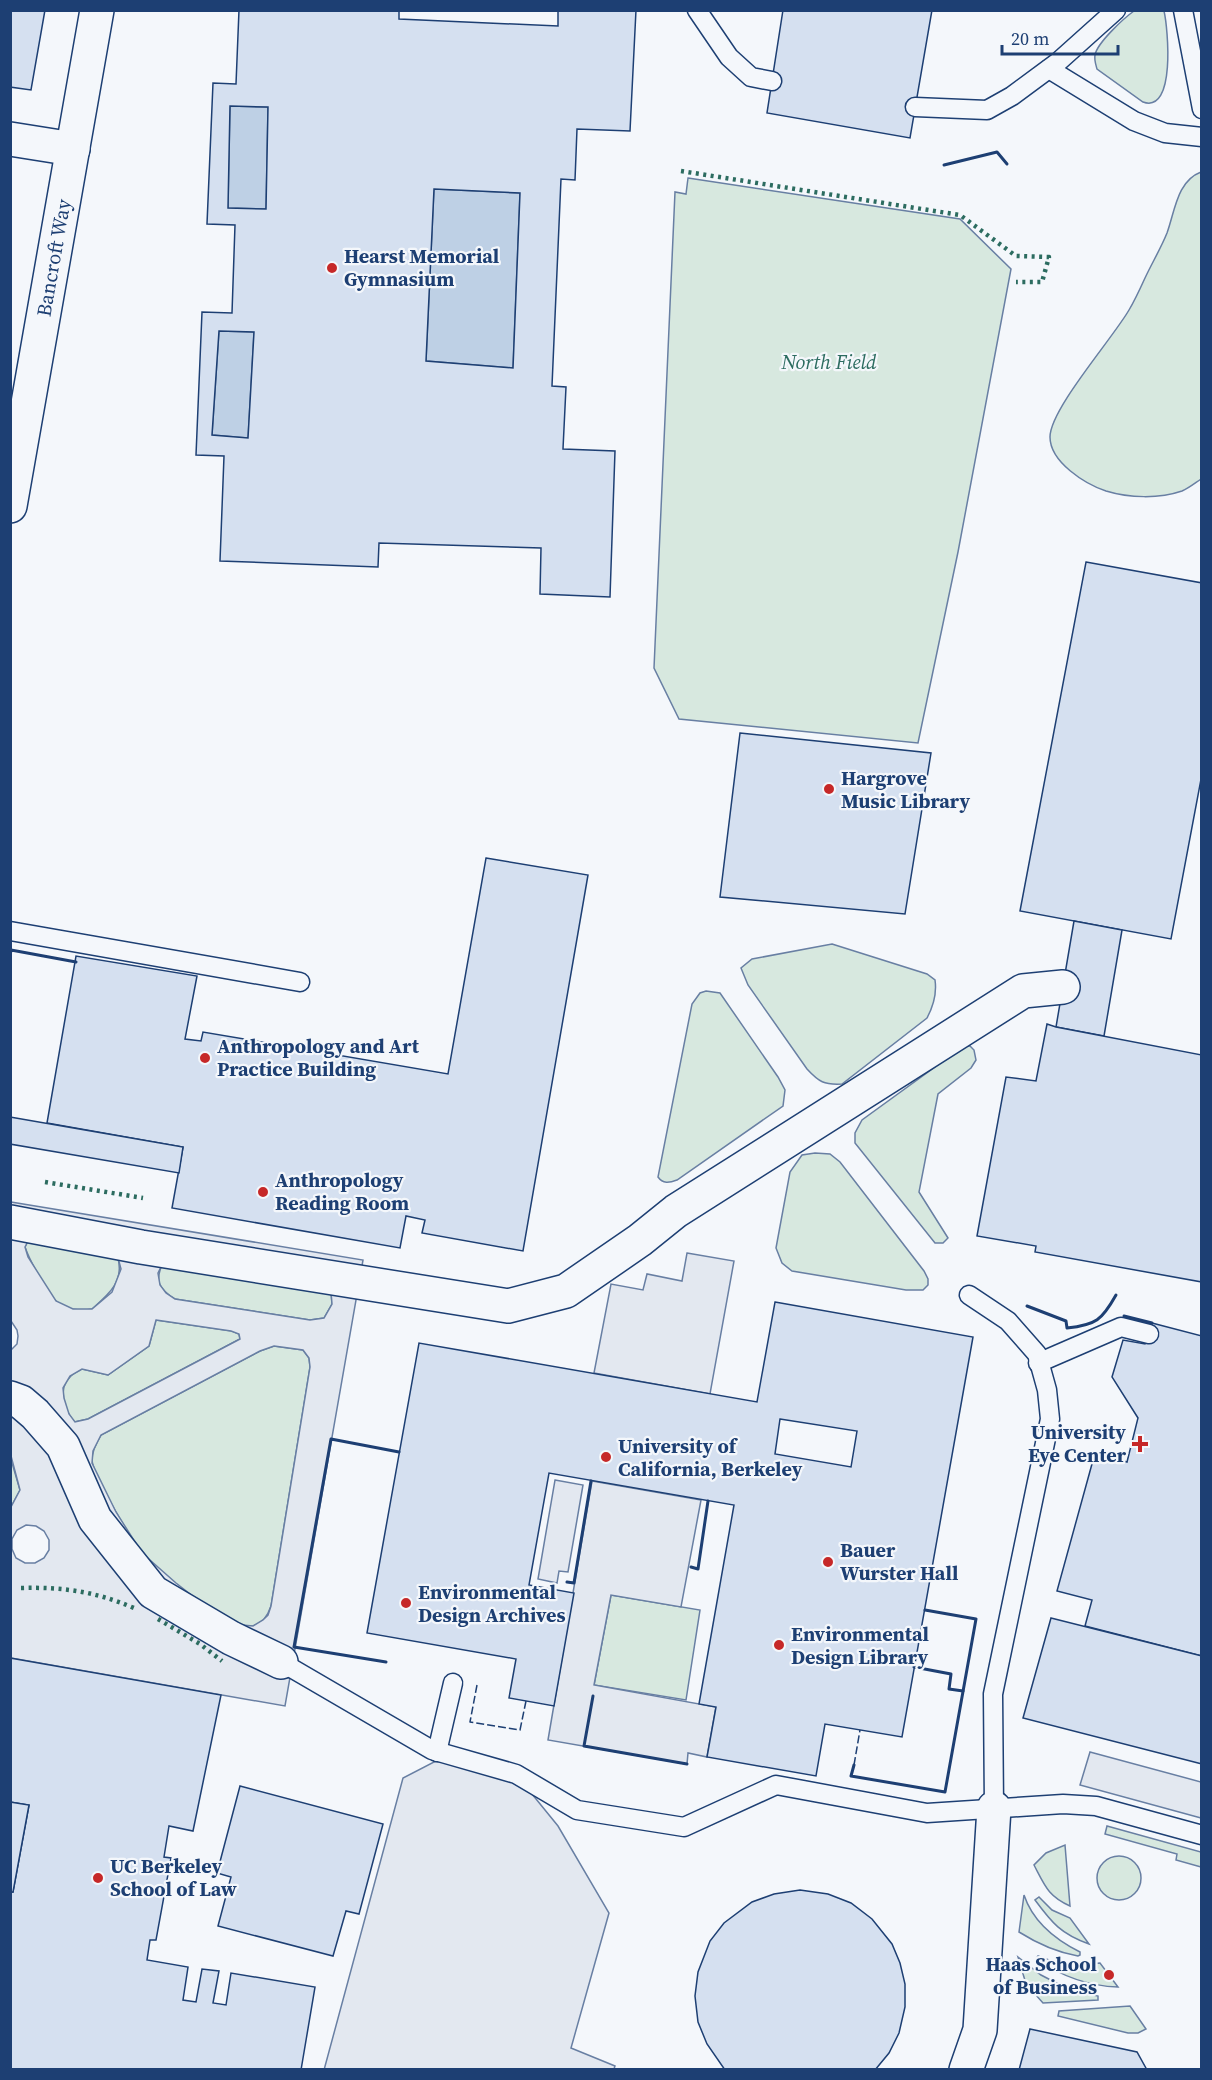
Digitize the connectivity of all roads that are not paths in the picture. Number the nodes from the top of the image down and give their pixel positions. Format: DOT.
graph roads {
  1 [pos="97,10"];
  2 [pos="697,10"];
  3 [pos="1116,10"];
  4 [pos="1183,10"];
  5 [pos="1049,69"];
  6 [pos="772,81"];
  7 [pos="915,107"];
  8 [pos="1202,109"];
  9 [pos="1202,137"];
  10 [pos="10,139"];
  11 [pos="73,149"];
  12 [pos="10,506"];
  13 [pos="10,931"];
  14 [pos="300,982"];
  15 [pos="1062,987"];
  16 [pos="10,1222"];
  17 [pos="969,1295"];
  18 [pos="1149,1334"];
  19 [pos="1038,1363"];
  20 [pos="10,1398"];
  21 [pos="281,1662"];
  22 [pos="453,1683"];
  23 [pos="437,1752"];
  24 [pos="994,1808"];
  25 [pos="1202,1834"];
  26 [pos="966,2070"];
  1 -- 11 [label="street, Bancroft Way"];
  2 -- 6 [label="lane"];
  3 -- 5 [label="lane"];
  4 -- 8 [label="lane"];
  5 -- 7 [label="lane"];
  5 -- 9 [label="lane"];
  10 -- 11 [label="street"];
  11 -- 12 [label="street, Bancroft Way"];
  13 -- 14 [label="lane"];
  15 -- 16 [label="street"];
  17 -- 19 [label="lane"];
  18 -- 19 [label="lane"];
  19 -- 24 [label="lane"];
  20 -- 21 [label="street"];
  21 -- 23 [label="lane"];
  22 -- 23 [label="lane"];
  23 -- 24 [label="lane"];
  24 -- 25 [label="lane"];
  24 -- 26 [label="street"];
}
